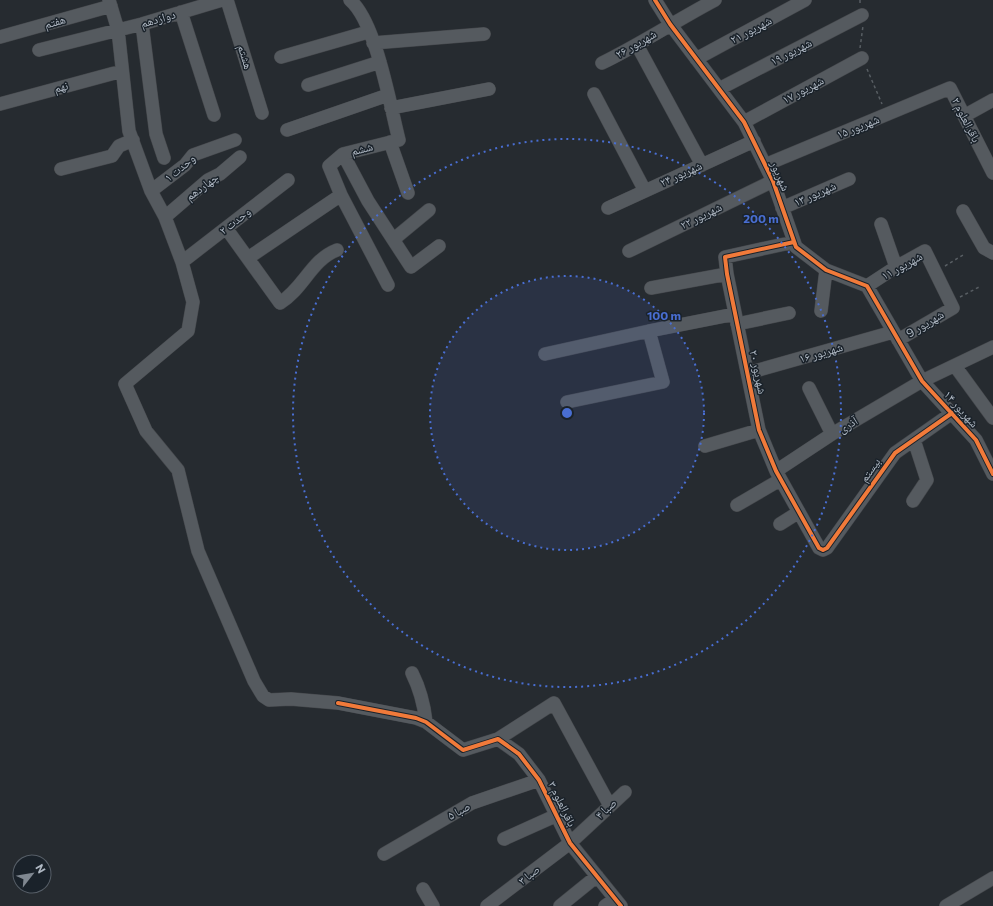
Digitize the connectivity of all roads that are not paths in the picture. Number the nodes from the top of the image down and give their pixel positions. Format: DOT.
graph roads {
  1 [pos="222,0"];
  2 [pos="227,0"];
  3 [pos="350,0"];
  4 [pos="655,0"];
  5 [pos="715,0"];
  6 [pos="805,0"];
  7 [pos="110,3"];
  8 [pos="181,12"];
  9 [pos="862,15"];
  10 [pos="142,24"];
  11 [pos="670,24"];
  12 [pos="118,30"];
  13 [pos="484,34"];
  14 [pos="0,37"];
  15 [pos="370,37"];
  16 [pos="637,45"];
  17 [pos="39,50"];
  18 [pos="281,57"];
  19 [pos="862,58"];
  20 [pos="696,59"];
  21 [pos="380,62"];
  22 [pos="602,63"];
  23 [pos="122,71"];
  24 [pos="308,85"];
  25 [pos="950,88"];
  26 [pos="489,89"];
  27 [pos="719,89"];
  28 [pos="594,94"];
  29 [pos="993,100"];
  30 [pos="390,101"];
  31 [pos="0,104"];
  32 [pos="262,113"];
  33 [pos="214,115"];
  34 [pos="964,116"];
  35 [pos="744,122"];
  36 [pos="287,130"];
  37 [pos="133,140"];
  38 [pos="235,140"];
  39 [pos="754,141"];
  40 [pos="390,142"];
  41 [pos="343,154"];
  42 [pos="240,157"];
  43 [pos="164,158"];
  44 [pos="702,165"];
  45 [pos="765,165"];
  46 [pos="61,169"];
  47 [pos="993,173"];
  48 [pos="849,179"];
  49 [pos="288,180"];
  50 [pos="773,181"];
  51 [pos="151,191"];
  52 [pos="645,191"];
  53 [pos="408,193"];
  54 [pos="341,195"];
  55 [pos="608,208"];
  56 [pos="782,208"];
  57 [pos="430,210"];
  58 [pos="963,211"];
  59 [pos="165,217"];
  60 [pos="881,224"];
  61 [pos="226,228"];
  62 [pos="394,239"];
  63 [pos="794,242"];
  64 [pos="439,246"];
  65 [pos="337,250"];
  66 [pos="629,251"];
  67 [pos="993,253"];
  68 [pos="248,258"];
  69 [pos="182,262"];
  70 [pos="896,267"];
  71 [pos="826,270"];
  72 [pos="726,274"];
  73 [pos="388,285"];
  74 [pos="867,286"];
  75 [pos="651,288"];
  76 [pos="951,305"];
  77 [pos="821,311"];
  78 [pos="789,313"];
  79 [pos="736,319"];
  80 [pos="649,332"];
  81 [pos="896,336"];
  82 [pos="993,347"];
  83 [pos="545,354"];
  84 [pos="955,366"];
  85 [pos="748,373"];
  86 [pos="922,381"];
  87 [pos="809,388"];
  88 [pos="988,399"];
  89 [pos="567,402"];
  90 [pos="952,413"];
  91 [pos="993,418"];
  92 [pos="759,430"];
  93 [pos="832,434"];
  94 [pos="914,440"];
  95 [pos="705,446"];
  96 [pos="993,474"];
  97 [pos="778,475"];
  98 [pos="913,501"];
  99 [pos="737,505"];
  100 [pos="799,512"];
  101 [pos="780,524"];
  102 [pos="819,548"];
  103 [pos="412,673"];
  104 [pos="426,722"];
  105 [pos="498,739"];
  106 [pos="539,780"];
  107 [pos="625,792"];
  108 [pos="610,806"];
  109 [pos="555,816"];
  110 [pos="504,839"];
  111 [pos="570,843"];
  112 [pos="384,854"];
  113 [pos="597,876"];
  114 [pos="993,878"];
  115 [pos="423,889"];
  116 [pos="613,904"];
  117 [pos="490,905"];
  118 [pos="432,906"];
  119 [pos="560,906"];
  120 [pos="946,906"];
  1 -- 8 [label="street, دوازدهم"];
  2 -- 32 [label="street, هشتم"];
  3 -- 15 [label="street, ششم"];
  4 -- 11 [label="street, شهریور"];
  5 -- 11 [label="street, شهریور ۲۶"];
  6 -- 20 [label="street, شهریور ۲۱"];
  7 -- 12 [label="street"];
  7 -- 14 [label="street, هفتم"];
  8 -- 10 [label="street, دوازدهم"];
  8 -- 33 [label="street"];
  9 -- 27 [label="street, شهریور ۱۹"];
  10 -- 12 [label="street, دوازدهم"];
  10 -- 43 [label="street"];
  11 -- 16 [label="street, شهریور ۲۶"];
  11 -- 20 [label="street, شهریور"];
  12 -- 17 [label="street, دوازدهم"];
  12 -- 23 [label="street"];
  13 -- 15 [label="street"];
  15 -- 18 [label="street"];
  15 -- 21 [label="street, ششم"];
  16 -- 22 [label="street, شهریور ۲۶"];
  16 -- 44 [label="street"];
  19 -- 35 [label="street, شهریور ۱۷"];
  20 -- 27 [label="street, شهریور"];
  21 -- 24 [label="street"];
  21 -- 30 [label="street, ششم"];
  23 -- 31 [label="street, نهم"];
  23 -- 37 [label="street"];
  25 -- 34 [label="street, باقرالعلوم ۲"];
  25 -- 45 [label="street, شهریور ۱۵"];
  26 -- 30 [label="street"];
  27 -- 35 [label="street, شهریور"];
  28 -- 52 [label="street"];
  29 -- 34 [label="street"];
  30 -- 36 [label="street"];
  30 -- 40 [label="street, ششم"];
  34 -- 47 [label="street, باقرالعلوم ۲"];
  35 -- 39 [label="street, شهریور"];
  37 -- 46 [label="street"];
  37 -- 51 [label="street"];
  38 -- 51 [label="street, وحدت ۱"];
  39 -- 44 [label="street, شهریور ۲۴"];
  39 -- 45 [label="street, شهریور"];
  40 -- 41 [label="street, ششم"];
  40 -- 53 [label="street"];
  41 -- 54 [label="street"];
  41 -- 62 [label="street, ششم"];
  42 -- 59 [label="street, چهاردهم"];
  44 -- 52 [label="street, شهریور ۲۴"];
  45 -- 50 [label="street, شهریور"];
  48 -- 56 [label="street, شهریور ۱۳"];
  49 -- 61 [label="street, وحدت ۲"];
  50 -- 56 [label="street, شهریور"];
  50 -- 66 [label="street, شهریور ۲۲"];
  51 -- 59 [label="street"];
  52 -- 55 [label="street, شهریور ۲۴"];
  54 -- 68 [label="street"];
  54 -- 73 [label="street"];
  56 -- 63 [label="street, شهریور"];
  57 -- 62 [label="street"];
  58 -- 67 [label="street"];
  59 -- 69 [label="street"];
  60 -- 70 [label="street"];
  61 -- 68 [label="street"];
  61 -- 69 [label="street, وحدت ۲"];
  62 -- 64 [label="street, ششم"];
  63 -- 71 [label="street, شهریور"];
  63 -- 72 [label="street, شهریور ۲۰"];
  65 -- 68 [label="street"];
  69 -- 104 [label="street"];
  70 -- 74 [label="street, شهریور ۱۱"];
  70 -- 76 [label="street, شهریور ۱۱"];
  71 -- 74 [label="street, شهریور"];
  71 -- 77 [label="street"];
  72 -- 75 [label="street"];
  72 -- 79 [label="street, شهریور ۲۰"];
  74 -- 81 [label="street"];
  76 -- 81 [label="street, شهریور 9"];
  78 -- 79 [label="street"];
  79 -- 80 [label="street"];
  79 -- 85 [label="street, شهریور ۲۰"];
  80 -- 83 [label="street"];
  80 -- 89 [label="street"];
  81 -- 85 [label="street, شهریور ۱۶"];
  81 -- 86 [label="street"];
  82 -- 84 [label="street, آذری"];
  84 -- 86 [label="street, آذری"];
  84 -- 88 [label="street"];
  85 -- 92 [label="street, شهریور ۲۰"];
  86 -- 90 [label="street, شهریور ۱۴"];
  86 -- 93 [label="street, آذری"];
  87 -- 93 [label="street"];
  88 -- 91 [label="street"];
  90 -- 94 [label="street, بیستم"];
  90 -- 96 [label="street, شهریور ۱۴"];
  92 -- 95 [label="street"];
  92 -- 97 [label="street, شهریور ۲۰"];
  93 -- 97 [label="street, آذری"];
  94 -- 98 [label="street"];
  94 -- 102 [label="street, بیستم"];
  97 -- 99 [label="street, آذری"];
  97 -- 100 [label="street, شهریور ۲۰"];
  100 -- 101 [label="street"];
  100 -- 102 [label="street, شهریور ۲۰"];
  103 -- 104 [label="street"];
  104 -- 105 [label="street"];
  105 -- 106 [label="street, باقرالعلوم ۳"];
  105 -- 108 [label="street"];
  106 -- 109 [label="street, باقرالعلوم ۳"];
  106 -- 112 [label="street, صبا ۵"];
  107 -- 108 [label="street, صبا ۴"];
  108 -- 111 [label="street, صبا ۴"];
  109 -- 110 [label="street"];
  109 -- 111 [label="street, باقرالعلوم ۳"];
  111 -- 113 [label="street, باقرالعلوم ۳"];
  111 -- 117 [label="street, صبا ۳"];
  113 -- 116 [label="street, باقرالعلوم ۳"];
  113 -- 119 [label="street"];
  114 -- 120 [label="street"];
  115 -- 118 [label="street"];
}
